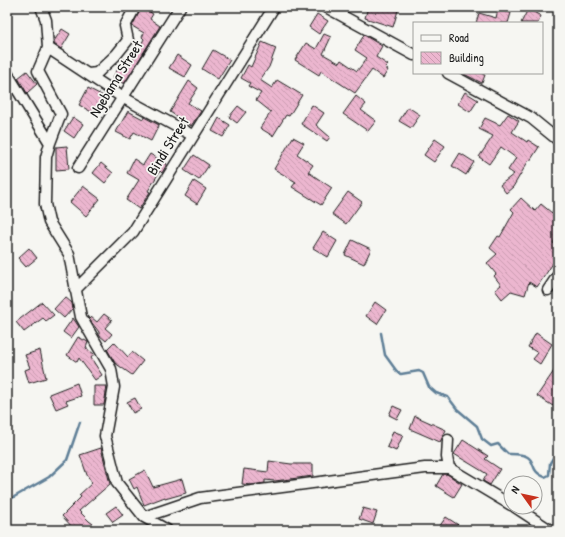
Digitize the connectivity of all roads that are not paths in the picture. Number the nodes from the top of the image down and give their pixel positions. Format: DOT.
graph roads {
  1 [pos="41,7"];
  2 [pos="132,7"];
  3 [pos="180,7"];
  4 [pos="274,7"];
  5 [pos="326,7"];
  6 [pos="48,48"];
  7 [pos="413,54"];
  8 [pos="7,73"];
  9 [pos="88,74"];
  10 [pos="450,74"];
  11 [pos="122,97"];
  12 [pos="192,136"];
  13 [pos="558,140"];
  14 [pos="50,143"];
  15 [pos="78,168"];
  16 [pos="558,275"];
  17 [pos="75,290"];
  18 [pos="548,290"];
  19 [pos="448,440"];
  20 [pos="449,468"];
  21 [pos="503,500"];
  22 [pos="527,515"];
  23 [pos="144,517"];
  24 [pos="167,530"];
  25 [pos="550,530"];
  1 -- 6 [label="street"];
  2 -- 9 [label="street"];
  3 -- 11 [label="street, Ngebama Street"];
  4 -- 12 [label="street, Bindi Street"];
  5 -- 7 [label="street"];
  6 -- 9 [label="street"];
  6 -- 14 [label="street"];
  8 -- 14 [label="street"];
  9 -- 11 [label="street"];
  10 -- 13 [label="street"];
  11 -- 12 [label="street"];
  11 -- 15 [label="street, Ngebama Street"];
  12 -- 17 [label="street, Bindi Street"];
  14 -- 17 [label="street"];
  16 -- 18 [label="street"];
  17 -- 23 [label="street"];
  19 -- 20 [label="street"];
  20 -- 21 [label="street"];
  20 -- 23 [label="street"];
  22 -- 25 [label="street"];
  23 -- 24 [label="street"];
}
